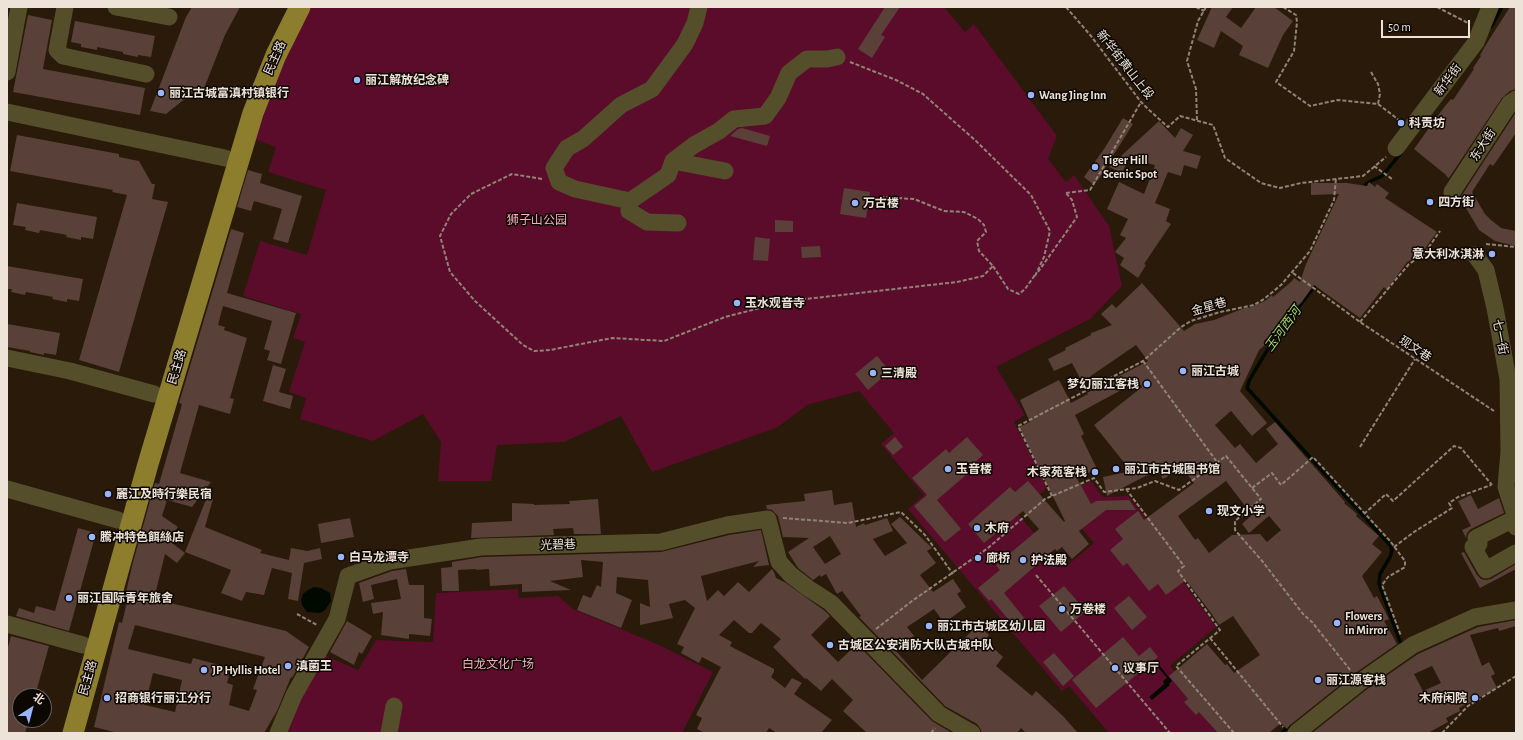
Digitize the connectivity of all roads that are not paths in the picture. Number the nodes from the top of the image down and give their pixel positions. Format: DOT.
graph roads {
  1 [pos="19,7"];
  2 [pos="65,7"];
  3 [pos="116,7"];
  4 [pos="284,7"];
  5 [pos="300,7"];
  6 [pos="699,7"];
  7 [pos="1490,7"];
  8 [pos="169,17"];
  9 [pos="837,57"];
  10 [pos="7,72"];
  11 [pos="146,74"];
  12 [pos="1516,98"];
  13 [pos="7,112"];
  14 [pos="1396,148"];
  15 [pos="225,158"];
  16 [pos="673,161"];
  17 [pos="725,171"];
  18 [pos="1452,192"];
  19 [pos="630,202"];
  20 [pos="678,223"];
  21 [pos="1481,249"];
  22 [pos="7,358"];
  23 [pos="154,394"];
  24 [pos="7,489"];
  25 [pos="1516,518"];
  26 [pos="118,520"];
  27 [pos="1516,527"];
  28 [pos="1516,553"];
  29 [pos="1516,610"];
  30 [pos="7,624"];
  31 [pos="83,645"];
  32 [pos="394,706"];
  33 [pos="1290,730"];
  34 [pos="58,733"];
  35 [pos="73,733"];
  36 [pos="278,733"];
  37 [pos="389,733"];
  38 [pos="972,733"];
  1 -- 10 [label="street"];
  2 -- 11 [label="street"];
  3 -- 8 [label="street"];
  4 -- 15 [label="main road, 民主路"];
  5 -- 35 [label="main road, 民主路"];
  6 -- 19 [label="street"];
  7 -- 14 [label="street, 新华街"];
  9 -- 16 [label="street"];
  12 -- 18 [label="street, 东大街"];
  13 -- 15 [label="street"];
  15 -- 23 [label="main road, 民主路"];
  16 -- 17 [label="street"];
  16 -- 19 [label="street"];
  19 -- 20 [label="street"];
  21 -- 25 [label="street, 七一街"];
  22 -- 23 [label="street"];
  23 -- 26 [label="main road, 民主路"];
  24 -- 26 [label="street"];
  26 -- 31 [label="main road, 民主路"];
  27 -- 28 [label="street"];
  29 -- 33 [label="street"];
  30 -- 31 [label="street"];
  31 -- 34 [label="main road, 民主路"];
  32 -- 37 [label="street"];
  36 -- 38 [label="street, 光碧巷"];
}
